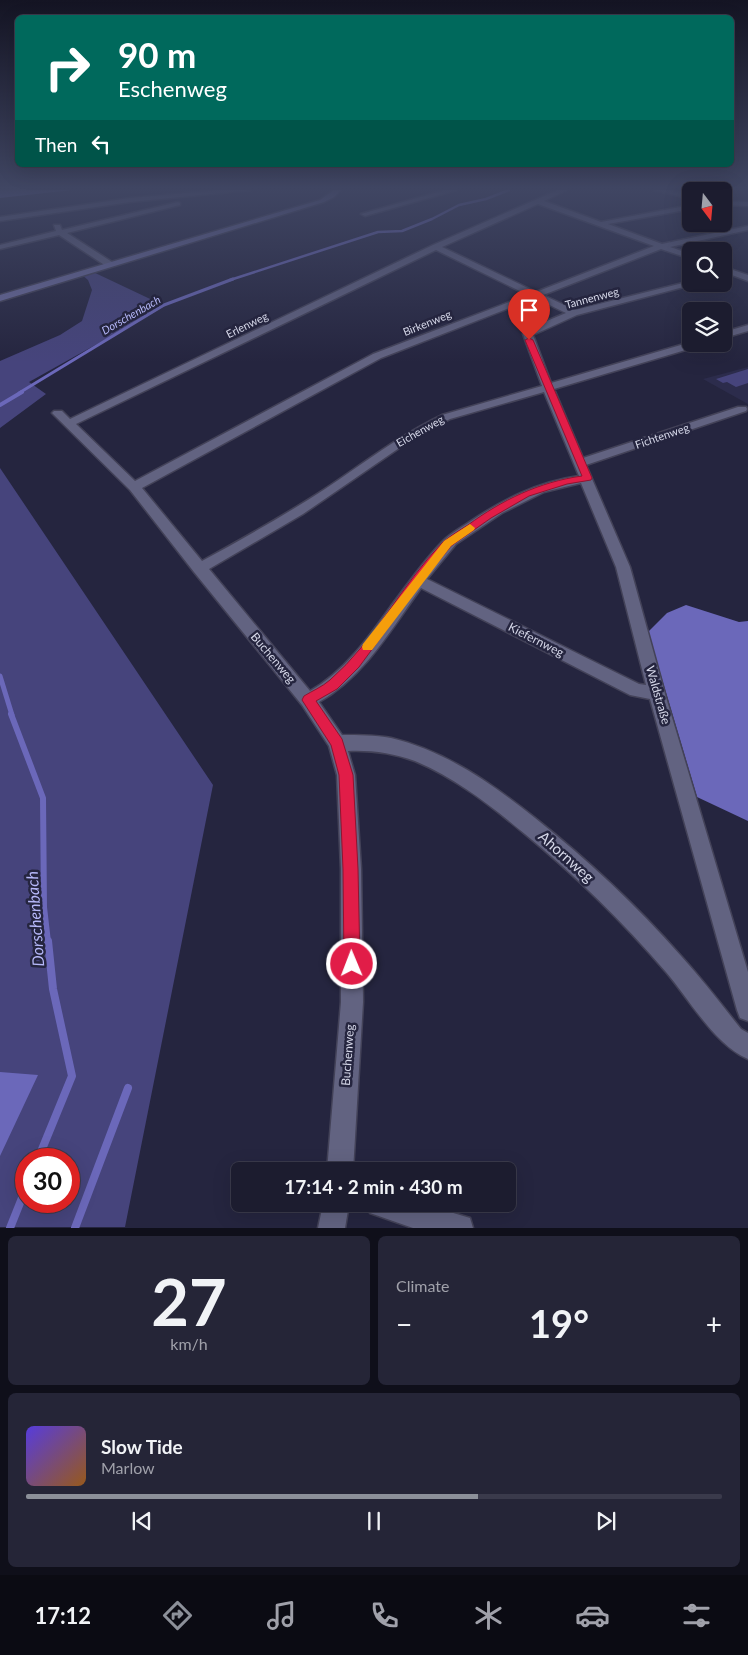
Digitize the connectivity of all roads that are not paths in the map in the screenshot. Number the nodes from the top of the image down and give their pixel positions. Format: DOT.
graph roads {
  1 [pos="83,247"];
  2 [pos="165,247"];
  3 [pos="436,247"];
  4 [pos="659,247"];
  5 [pos="665,247"];
  6 [pos="682,254"];
  7 [pos="109,264"];
  8 [pos="748,268"];
  9 [pos="732,271"];
  10 [pos="732,274"];
  11 [pos="748,278"];
  12 [pos="682,286"];
  13 [pos="536,294"];
  14 [pos="0,298"];
  15 [pos="574,313"];
  16 [pos="748,328"];
  17 [pos="732,333"];
  18 [pos="682,348"];
  19 [pos="548,388"];
  20 [pos="742,409"];
  21 [pos="63,419"];
  22 [pos="584,471"];
  23 [pos="134,487"];
  24 [pos="199,569"];
  25 [pos="418,580"];
  26 [pos="657,694"];
  27 [pos="308,700"];
  28 [pos="337,743"];
  29 [pos="748,1010"];
  30 [pos="748,1048"];
  31 [pos="341,1162"];
  32 [pos="334,1212"];
  33 [pos="406,1212"];
  34 [pos="331,1228"];
  35 [pos="460,1228"];
  1 -- 7 [label="street"];
  2 -- 7 [label="street"];
  3 -- 13 [label="street"];
  3 -- 21 [label="street, Erlenweg"];
  4 -- 13 [label="street, Birkenweg"];
  5 -- 6 [label="street"];
  7 -- 14 [label="street"];
  8 -- 9 [label="street"];
  10 -- 11 [label="street"];
  12 -- 15 [label="street, Tannenweg"];
  13 -- 15 [label="street"];
  13 -- 23 [label="street, Birkenweg"];
  15 -- 19 [label="street, Tannenweg"];
  16 -- 17 [label="street"];
  18 -- 19 [label="street, Eichenweg"];
  19 -- 22 [label="street, Waldstraße"];
  19 -- 24 [label="street, Eichenweg"];
  20 -- 22 [label="street, Fichtenweg"];
  21 -- 23 [label="street, Buchenweg"];
  22 -- 25 [label="street, Fichtenweg"];
  22 -- 26 [label="street, Waldstraße"];
  23 -- 24 [label="street, Buchenweg"];
  24 -- 27 [label="street, Buchenweg"];
  25 -- 26 [label="street, Kiefernweg"];
  25 -- 27 [label="street, Fichtenweg"];
  26 -- 29 [label="street, Waldstraße"];
  27 -- 28 [label="street, Buchenweg"];
  28 -- 30 [label="street, Ahornweg"];
  28 -- 31 [label="street, Buchenweg"];
  32 -- 34 [label="street"];
  33 -- 35 [label="street"];
}
